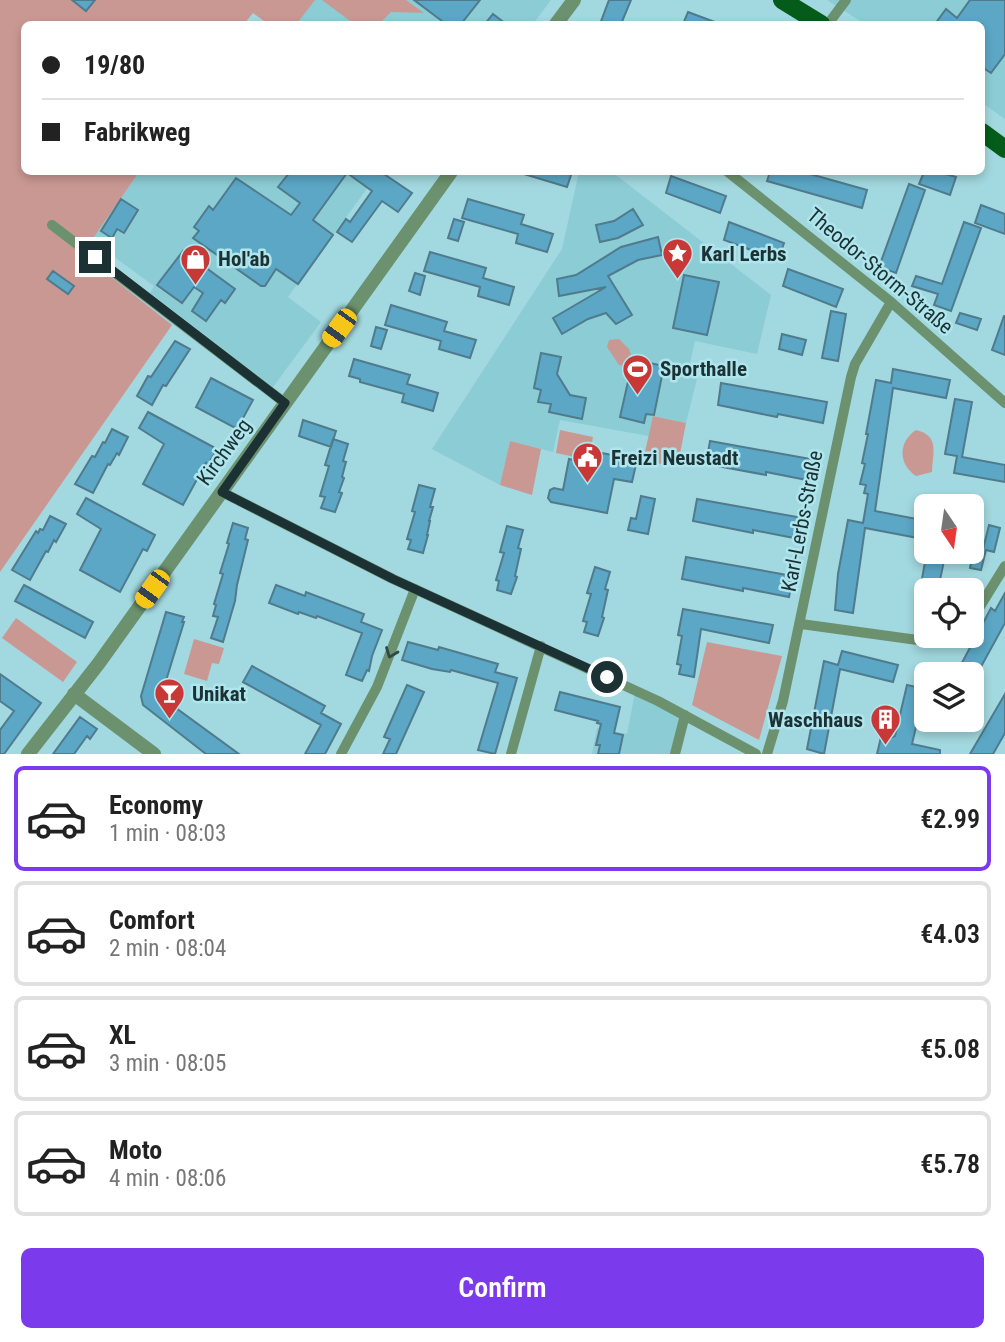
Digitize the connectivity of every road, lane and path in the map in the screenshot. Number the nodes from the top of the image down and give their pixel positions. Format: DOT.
graph roads {
  1 [pos="574,0"];
  2 [pos="782,0"];
  3 [pos="846,0"];
  4 [pos="558,21"];
  5 [pos="816,21"];
  6 [pos="830,21"];
  7 [pos="985,134"];
  8 [pos="1005,149"];
  9 [pos="449,175"];
  10 [pos="731,175"];
  11 [pos="52,225"];
  12 [pos="891,302"];
  13 [pos="285,403"];
  14 [pos="1005,403"];
  15 [pos="222,492"];
  16 [pos="1005,566"];
  17 [pos="415,589"];
  18 [pos="984,600"];
  19 [pos="801,624"];
  20 [pos="914,640"];
  21 [pos="541,646"];
  22 [pos="74,694"];
  23 [pos="685,715"];
  24 [pos="28,754"];
  25 [pos="154,754"];
  26 [pos="341,754"];
  27 [pos="511,754"];
  28 [pos="675,754"];
  29 [pos="756,754"];
  30 [pos="767,754"];
  1 -- 4 [label="street"];
  2 -- 5 [label="main road"];
  3 -- 6 [label="street"];
  7 -- 8 [label="main road"];
  9 -- 13 [label="street, Kirchweg"];
  10 -- 12 [label="street, Theodor-Storm-Straße"];
  11 -- 13 [label="street"];
  12 -- 14 [label="street, Theodor-Storm-Straße"];
  12 -- 19 [label="street, Karl-Lerbs-Straße"];
  13 -- 15 [label="street, Kirchweg"];
  15 -- 17 [label="street"];
  15 -- 22 [label="street, Kirchweg"];
  16 -- 18 [label="street"];
  17 -- 21 [label="street"];
  17 -- 26 [label="street, one-way"];
  19 -- 20 [label="street"];
  19 -- 30 [label="street, Karl-Lerbs-Straße"];
  21 -- 23 [label="street"];
  21 -- 27 [label="street"];
  22 -- 24 [label="street, Kirchweg"];
  22 -- 25 [label="street"];
  23 -- 28 [label="street"];
  23 -- 29 [label="street"];
}
